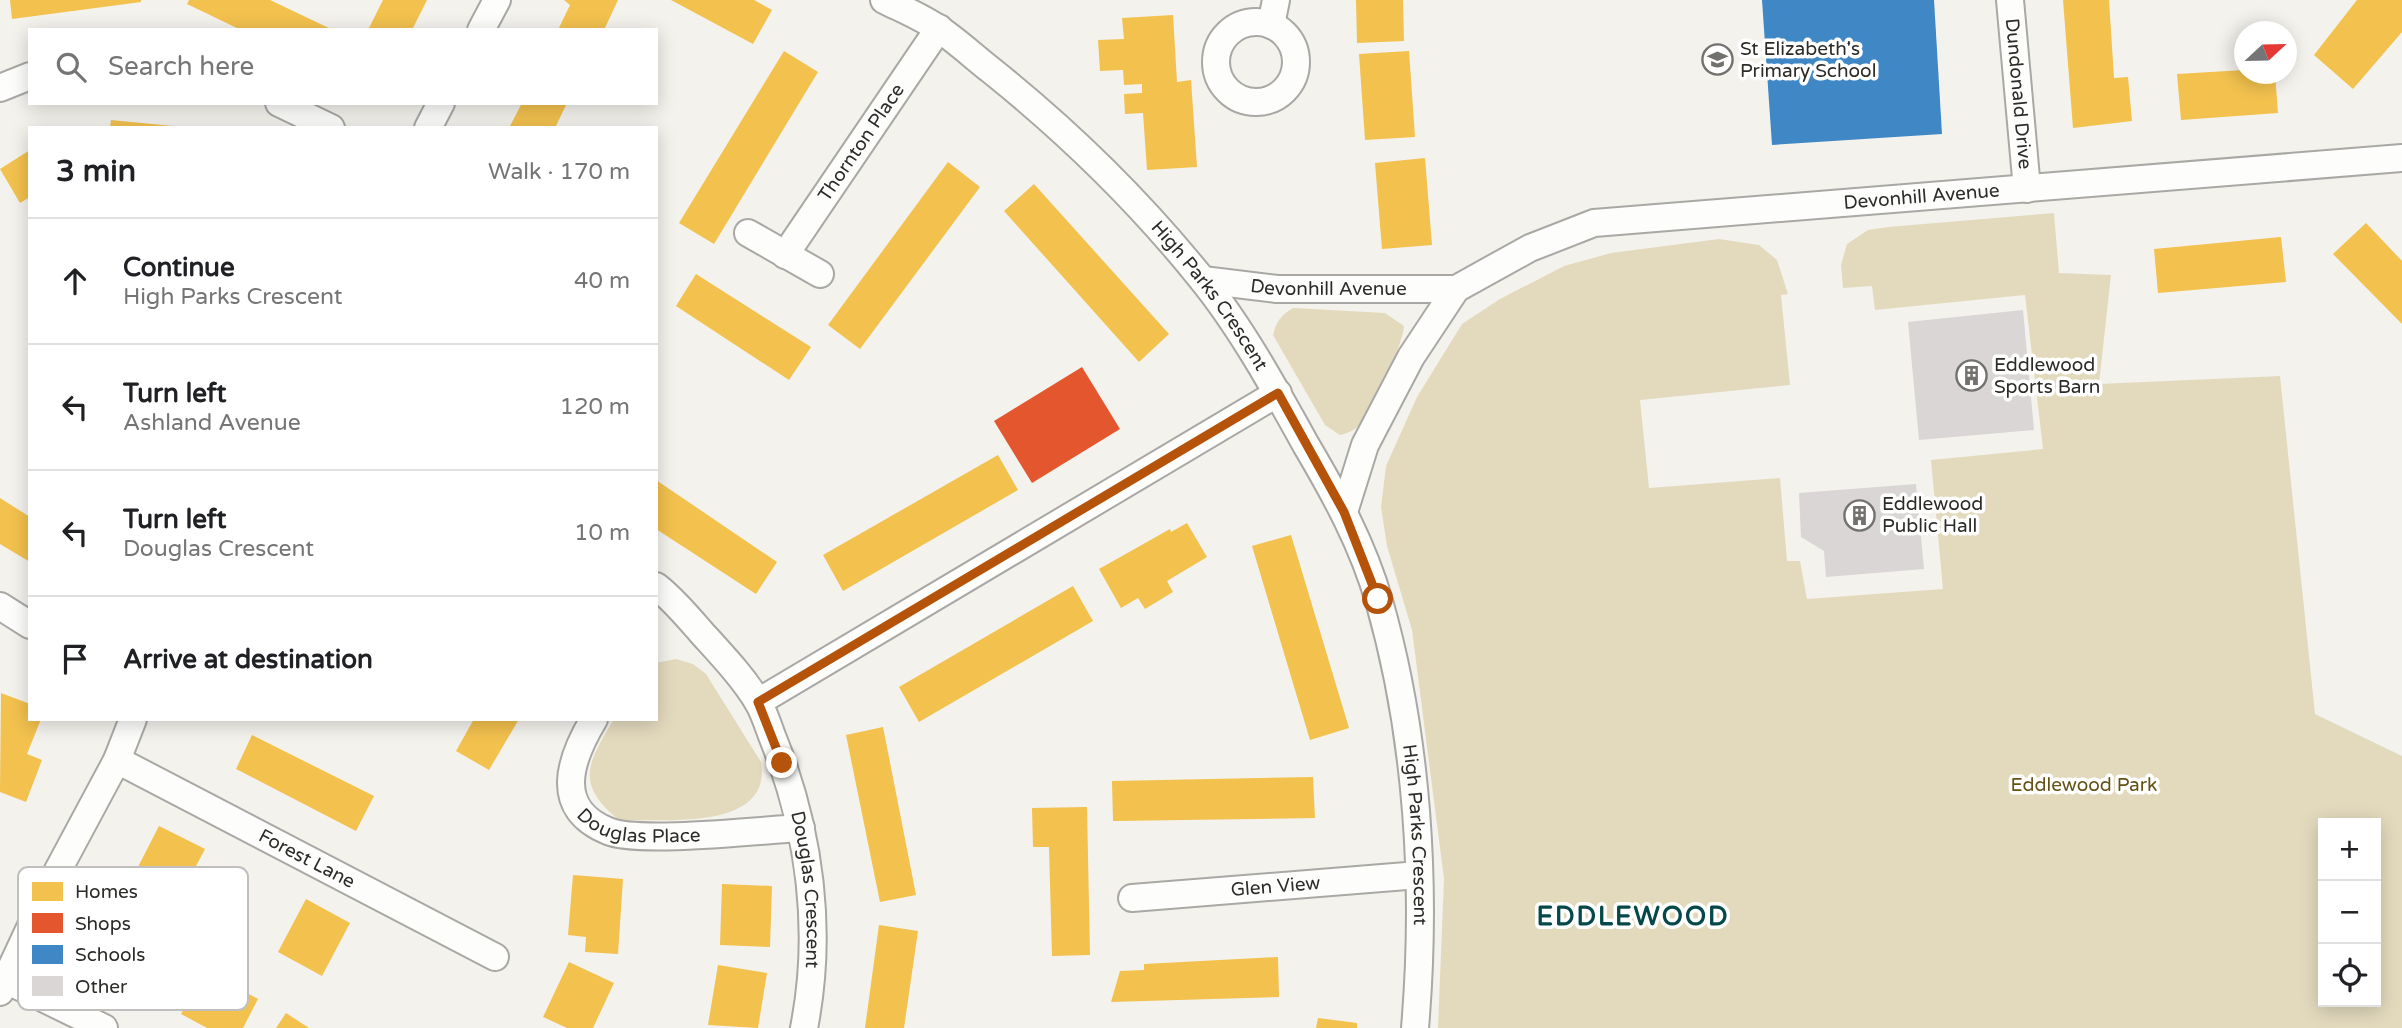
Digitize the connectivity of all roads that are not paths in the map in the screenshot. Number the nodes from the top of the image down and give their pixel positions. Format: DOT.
graph roads {
  1 [pos="497,0"];
  2 [pos="884,0"];
  3 [pos="2010,0"];
  4 [pos="482,28"];
  5 [pos="939,29"];
  6 [pos="28,77"];
  7 [pos="0,88"];
  8 [pos="283,105"];
  9 [pos="440,105"];
  10 [pos="327,126"];
  11 [pos="429,126"];
  12 [pos="2402,158"];
  13 [pos="2027,189"];
  14 [pos="748,233"];
  15 [pos="785,255"];
  16 [pos="820,274"];
  17 [pos="1203,280"];
  18 [pos="1456,289"];
  19 [pos="1278,393"];
  20 [pos="1344,512"];
  21 [pos="661,600"];
  22 [pos="0,606"];
  23 [pos="28,624"];
  24 [pos="758,702"];
  25 [pos="132,721"];
  26 [pos="593,721"];
  27 [pos="117,760"];
  28 [pos="801,828"];
  29 [pos="60,867"];
  30 [pos="1419,875"];
  31 [pos="1132,898"];
  32 [pos="18,954"];
  33 [pos="495,957"];
  34 [pos="3,986"];
  35 [pos="61,1010"];
  36 [pos="104,1028"];
  37 [pos="804,1028"];
  38 [pos="1415,1028"];
  1 -- 4 [label="street"];
  2 -- 5 [label="street, High Parks Crescent"];
  3 -- 13 [label="street, Dundonald Drive"];
  5 -- 15 [label="street, Thornton Place"];
  5 -- 17 [label="street, High Parks Crescent"];
  6 -- 7 [label="street"];
  8 -- 10 [label="street"];
  9 -- 11 [label="street"];
  12 -- 13 [label="street, Devonhill Avenue"];
  13 -- 18 [label="street, Devonhill Avenue"];
  14 -- 15 [label="street"];
  15 -- 16 [label="street"];
  17 -- 18 [label="street, Devonhill Avenue"];
  17 -- 19 [label="street, High Parks Crescent"];
  18 -- 20 [label="street, Devonhill Avenue"];
  19 -- 20 [label="street, High Parks Crescent"];
  19 -- 24 [label="street"];
  20 -- 30 [label="street, High Parks Crescent"];
  21 -- 24 [label="street, Douglas Crescent"];
  22 -- 23 [label="street"];
  24 -- 28 [label="street, Douglas Crescent"];
  25 -- 27 [label="street"];
  26 -- 28 [label="street, Douglas Place"];
  27 -- 29 [label="street"];
  27 -- 33 [label="street, Forest Lane"];
  28 -- 37 [label="street, Douglas Crescent"];
  30 -- 31 [label="street, Glen View"];
  30 -- 38 [label="street, High Parks Crescent"];
  32 -- 34 [label="street"];
  35 -- 36 [label="street"];
}
